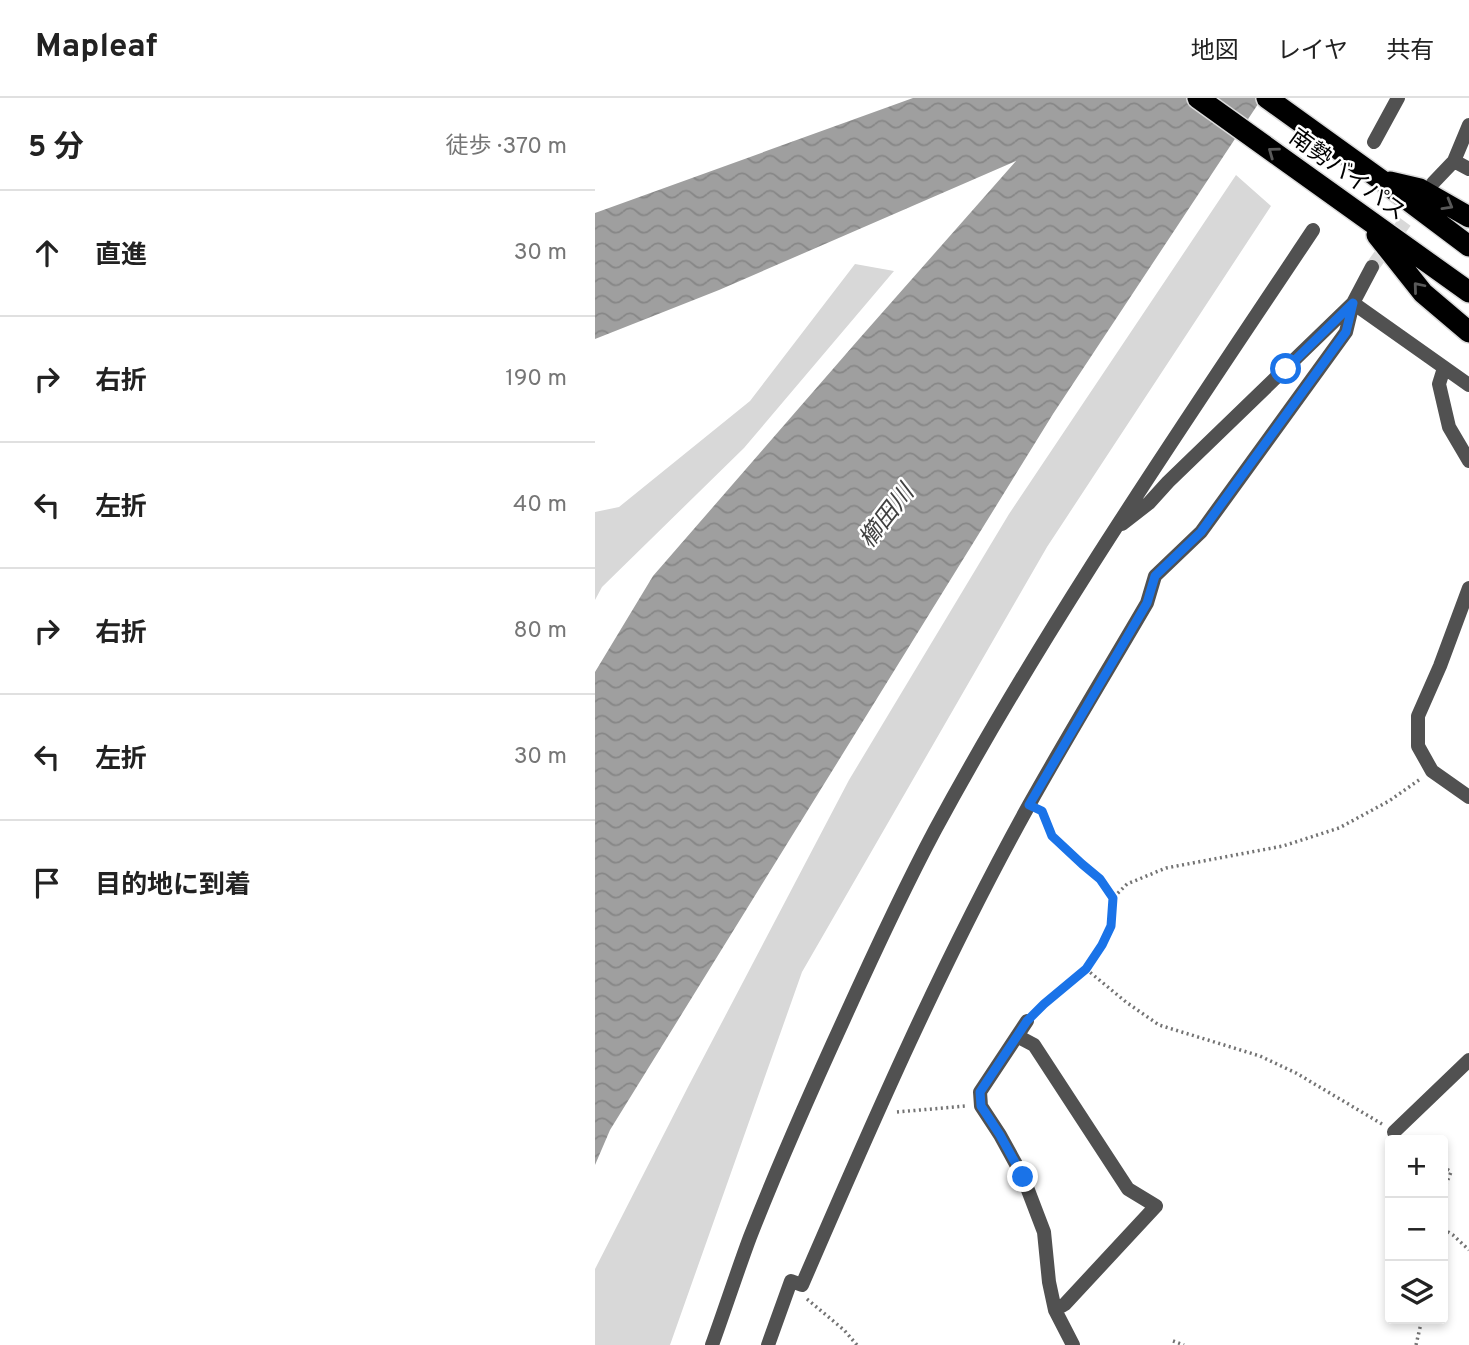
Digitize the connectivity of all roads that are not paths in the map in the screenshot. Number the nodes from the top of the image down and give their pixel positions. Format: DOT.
graph roads {
  1 [pos="1198,98"];
  2 [pos="1267,98"];
  3 [pos="1398,98"];
  4 [pos="1469,125"];
  5 [pos="1374,142"];
  6 [pos="1454,161"];
  7 [pos="1469,169"];
  8 [pos="1381,180"];
  9 [pos="1433,183"];
  10 [pos="1362,216"];
  11 [pos="1469,217"];
  12 [pos="1313,230"];
  13 [pos="1469,246"];
  14 [pos="1372,267"];
  15 [pos="1469,292"];
  16 [pos="1353,303"];
  17 [pos="1469,332"];
  18 [pos="1444,369"];
  19 [pos="1469,385"];
  20 [pos="1469,461"];
  21 [pos="1112,531"];
  22 [pos="1469,588"];
  23 [pos="1469,797"];
  24 [pos="1027,1021"];
  25 [pos="1017,1036"];
  26 [pos="1469,1060"];
  27 [pos="1394,1132"];
  28 [pos="1055,1310"];
  29 [pos="712,1345"];
  30 [pos="768,1345"];
  31 [pos="1073,1345"];
  10 -- 1 [label="highway, 南勢バイパス, one-way"];
  2 -- 8 [label="highway, 南勢バイパス"];
  3 -- 5 [label="street"];
  4 -- 6 [label="street"];
  6 -- 7 [label="street"];
  6 -- 9 [label="street"];
  8 -- 11 [label="highway, one-way"];
  8 -- 13 [label="highway, 南勢バイパス"];
  10 -- 15 [label="highway, 南勢バイパス"];
  17 -- 10 [label="highway, one-way"];
  12 -- 21 [label="street"];
  14 -- 16 [label="street"];
  16 -- 18 [label="street"];
  16 -- 21 [label="street"];
  16 -- 30 [label="street"];
  18 -- 19 [label="street"];
  18 -- 20 [label="street"];
  21 -- 29 [label="street"];
  22 -- 23 [label="street"];
  24 -- 25 [label="street"];
  25 -- 28 [label="street"];
  25 -- 28 [label="street"];
  26 -- 27 [label="street"];
  28 -- 31 [label="street"];
}
